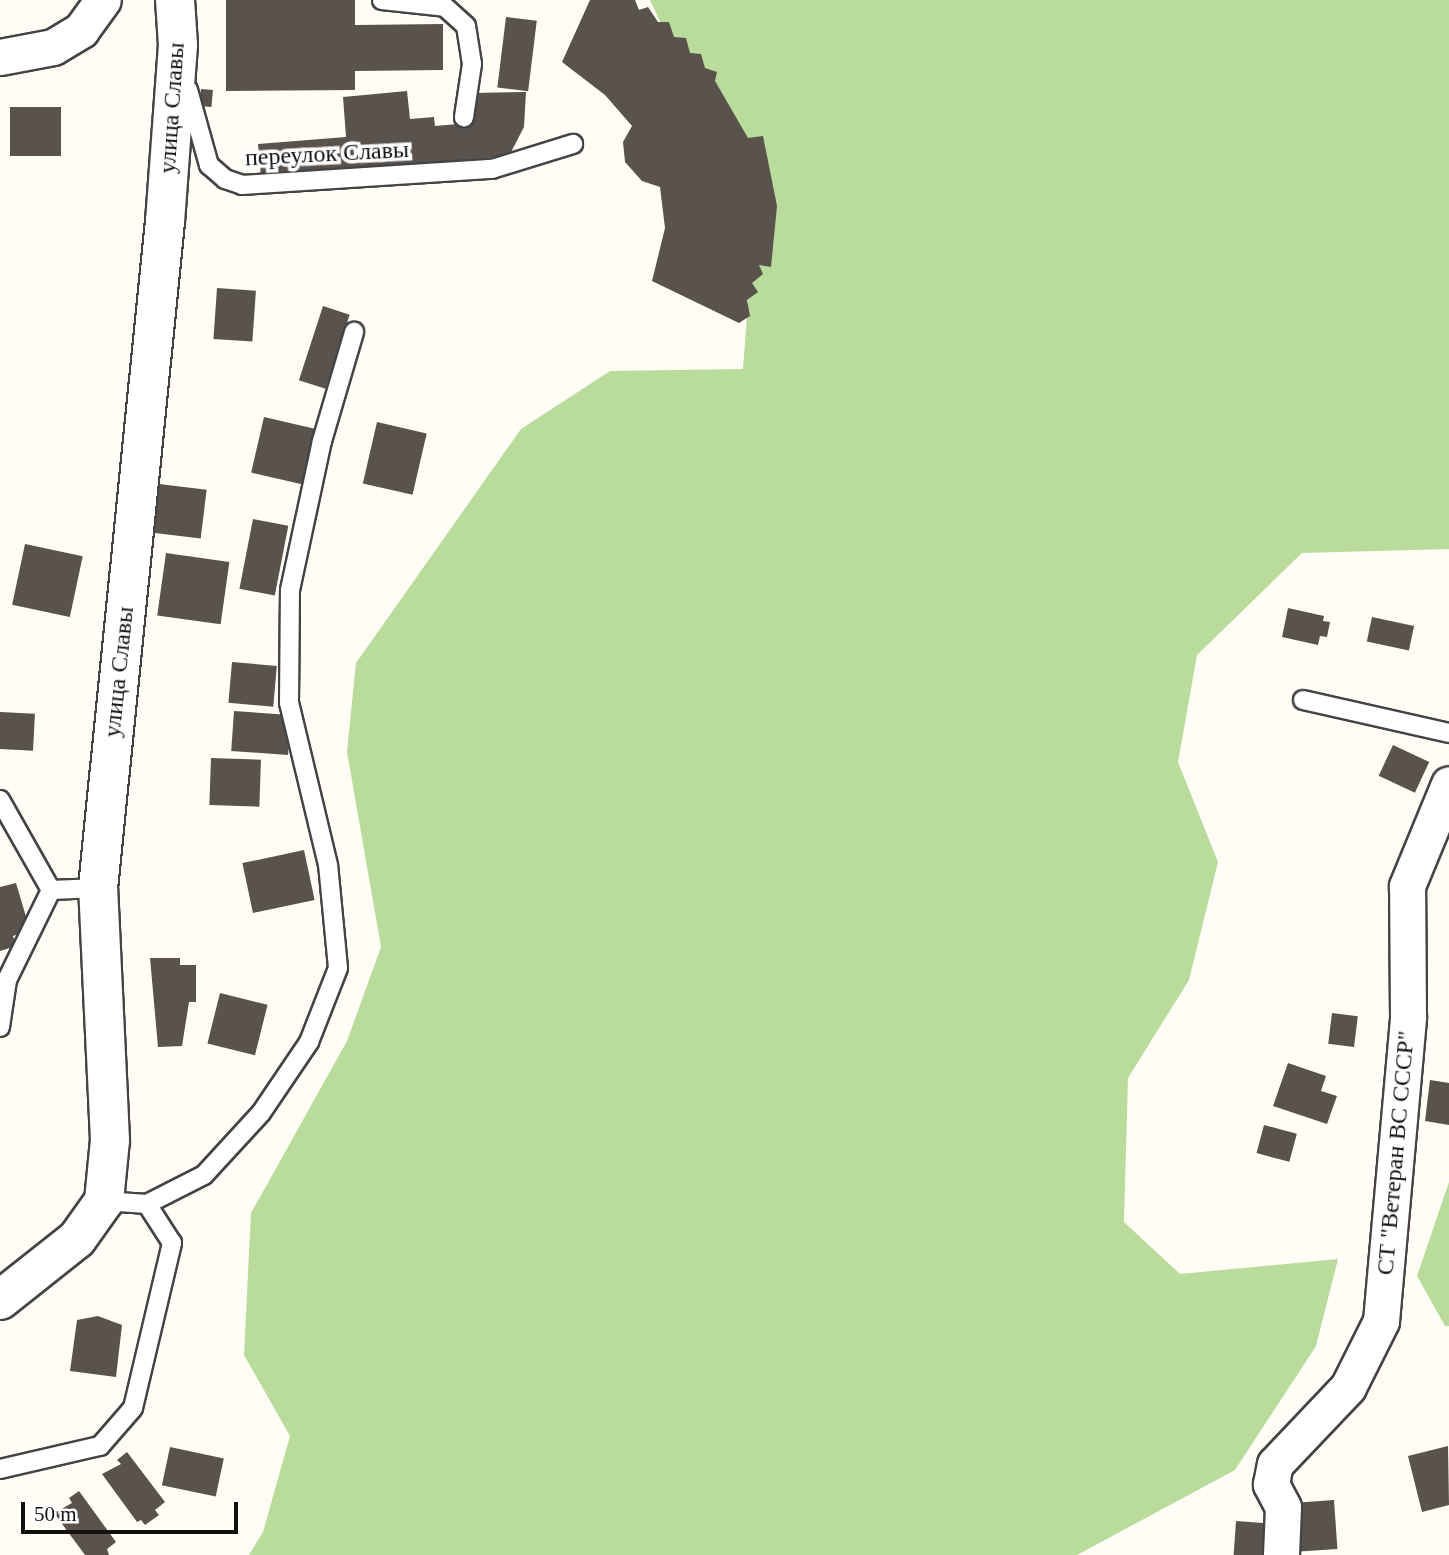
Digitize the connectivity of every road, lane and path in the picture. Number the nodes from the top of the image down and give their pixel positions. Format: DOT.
graph roads {
  1 [pos="103,0"];
  2 [pos="175,0"];
  3 [pos="382,0"];
  4 [pos="178,45"];
  5 [pos="0,57"];
  6 [pos="464,117"];
  7 [pos="573,144"];
  8 [pos="354,332"];
  9 [pos="1303,701"];
  10 [pos="1449,733"];
  11 [pos="1449,784"];
  12 [pos="0,800"];
  13 [pos="98,888"];
  14 [pos="51,890"];
  15 [pos="0,1027"];
  16 [pos="104,1200"];
  17 [pos="147,1204"];
  18 [pos="0,1300"];
  19 [pos="0,1469"];
  20 [pos="1281,1555"];
  1 -- 5 [label="street"];
  2 -- 4 [label="street, улица Славы"];
  3 -- 6 [label="lane"];
  4 -- 7 [label="lane, переулок Славы"];
  4 -- 13 [label="street, улица Славы"];
  8 -- 17 [label="lane"];
  9 -- 10 [label="lane"];
  11 -- 20 [label="street, СТ \"Ветеран ВС СССР\""];
  12 -- 14 [label="lane"];
  13 -- 14 [label="lane"];
  13 -- 16 [label="street, улица Славы"];
  14 -- 15 [label="lane"];
  16 -- 17 [label="lane"];
  16 -- 18 [label="street, улица Славы"];
  17 -- 19 [label="lane"];
}
